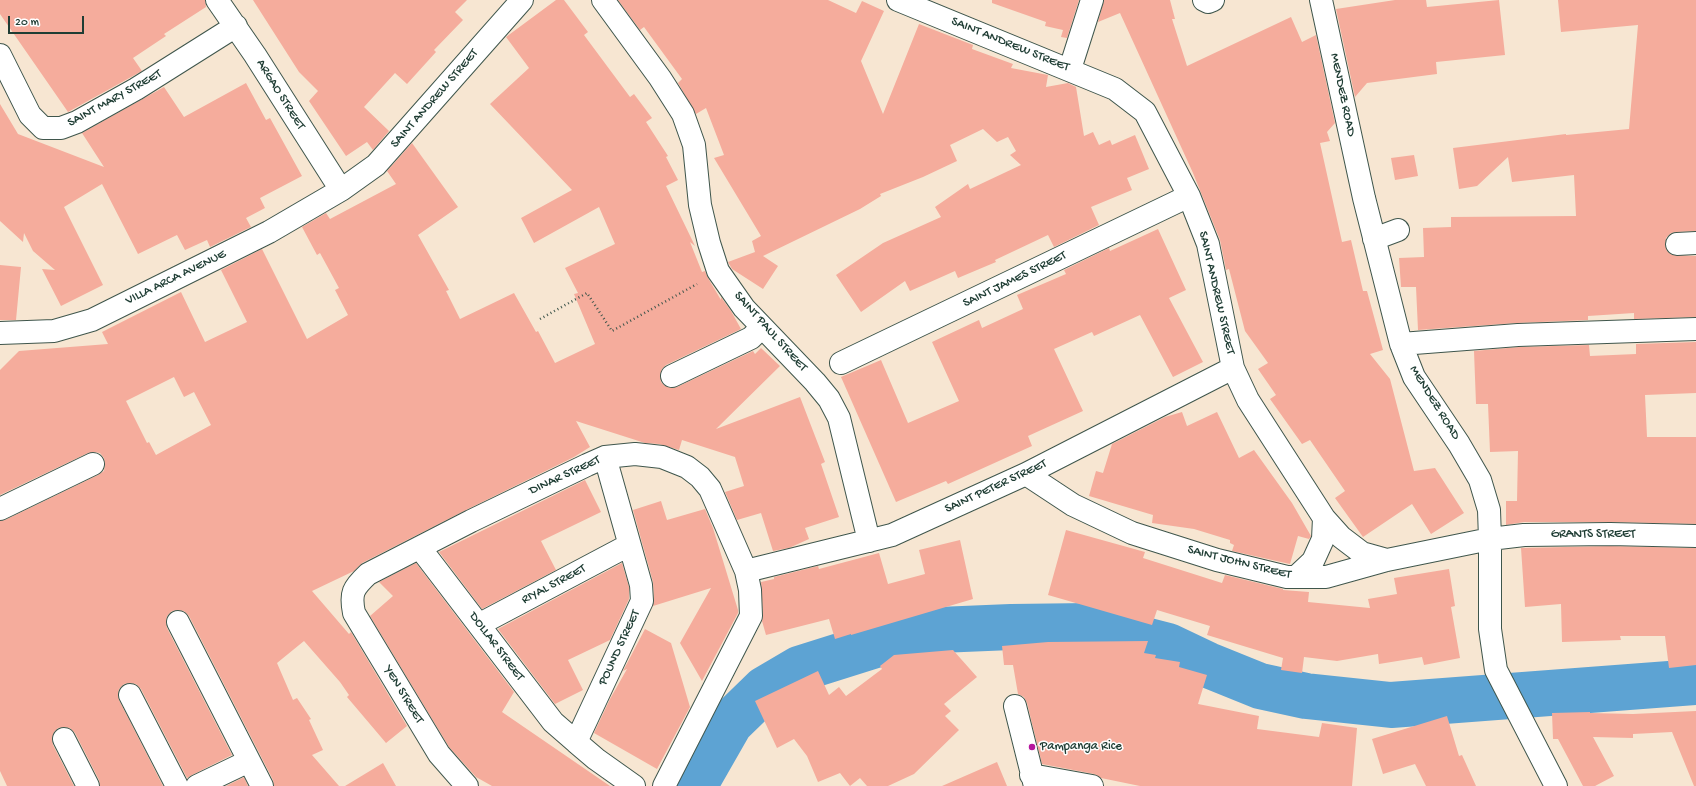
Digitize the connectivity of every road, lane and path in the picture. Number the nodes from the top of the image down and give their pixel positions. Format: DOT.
graph roads {
  1 [pos="217,0"];
  2 [pos="522,0"];
  3 [pos="603,0"];
  4 [pos="898,0"];
  5 [pos="1092,0"];
  6 [pos="1204,0"];
  7 [pos="1213,0"];
  8 [pos="1321,0"];
  9 [pos="236,26"];
  10 [pos="0,55"];
  11 [pos="1070,69"];
  12 [pos="341,190"];
  13 [pos="1190,196"];
  14 [pos="1398,230"];
  15 [pos="1374,239"];
  16 [pos="698,283"];
  17 [pos="540,319"];
  18 [pos="762,327"];
  19 [pos="1696,329"];
  20 [pos="0,333"];
  21 [pos="1401,344"];
  22 [pos="841,363"];
  23 [pos="1233,368"];
  24 [pos="672,376"];
  25 [pos="605,457"];
  26 [pos="93,464"];
  27 [pos="1026,474"];
  28 [pos="0,509"];
  29 [pos="1324,518"];
  30 [pos="1696,536"];
  31 [pos="1490,539"];
  32 [pos="869,541"];
  33 [pos="629,545"];
  34 [pos="420,548"];
  35 [pos="1388,560"];
  36 [pos="746,571"];
  37 [pos="1296,577"];
  38 [pos="351,598"];
  39 [pos="178,622"];
  40 [pos="480,624"];
  41 [pos="130,695"];
  42 [pos="1015,706"];
  43 [pos="64,739"];
  44 [pos="576,742"];
  45 [pos="249,761"];
  46 [pos="1033,780"];
  47 [pos="88,786"];
  48 [pos="177,786"];
  49 [pos="197,786"];
  50 [pos="262,786"];
  51 [pos="467,786"];
  52 [pos="634,786"];
  53 [pos="664,786"];
  54 [pos="1092,786"];
  55 [pos="1556,786"];
  1 -- 9 [label="street, ARGAO STREET"];
  2 -- 12 [label="street, SAINT ANDREW STREET"];
  3 -- 18 [label="street, SAINT PAUL STREET"];
  4 -- 11 [label="street, SAINT ANDREW STREET"];
  5 -- 11 [label="street"];
  6 -- 7 [label="street"];
  8 -- 15 [label="street, MENDEZ ROAD"];
  9 -- 10 [label="street, SAINT MARY STREET"];
  9 -- 12 [label="street, ARGAO STREET"];
  11 -- 13 [label="street, SAINT ANDREW STREET"];
  12 -- 20 [label="street, VILLA ARCA AVENUE"];
  13 -- 22 [label="street, SAINT JAMES STREET"];
  13 -- 23 [label="street, SAINT ANDREW STREET"];
  14 -- 15 [label="street"];
  15 -- 21 [label="street, MENDEZ ROAD"];
  16 -- 17 [label="path"];
  18 -- 24 [label="street"];
  18 -- 32 [label="street, SAINT PAUL STREET"];
  19 -- 21 [label="street"];
  21 -- 31 [label="street, MENDEZ ROAD"];
  23 -- 27 [label="street, SAINT PETER STREET"];
  23 -- 29 [label="street, SAINT ANDREW STREET"];
  25 -- 33 [label="street, POUND STREET"];
  25 -- 34 [label="street, DINAR STREET"];
  25 -- 36 [label="street, DINAR STREET"];
  26 -- 28 [label="street"];
  27 -- 32 [label="street, SAINT PETER STREET"];
  27 -- 37 [label="street, SAINT JOHN STREET"];
  29 -- 35 [label="street, SAINT ANDREW STREET"];
  29 -- 37 [label="street"];
  30 -- 31 [label="street, GRANTS STREET"];
  31 -- 35 [label="street, SAINT JOHN STREET"];
  31 -- 55 [label="street, MENDEZ ROAD"];
  32 -- 36 [label="street, SAINT PETER STREET"];
  33 -- 40 [label="street, RIYAL STREET"];
  33 -- 44 [label="street, POUND STREET"];
  34 -- 38 [label="street, DINAR STREET"];
  34 -- 40 [label="street, DOLLAR STREET"];
  35 -- 37 [label="street, SAINT JOHN STREET"];
  36 -- 53 [label="street"];
  38 -- 51 [label="street, YEN STREET"];
  39 -- 45 [label="street"];
  40 -- 44 [label="street, DOLLAR STREET"];
  41 -- 48 [label="street"];
  42 -- 46 [label="street"];
  43 -- 47 [label="street"];
  44 -- 52 [label="street"];
  45 -- 49 [label="street"];
  45 -- 50 [label="street"];
  46 -- 54 [label="street"];
}
